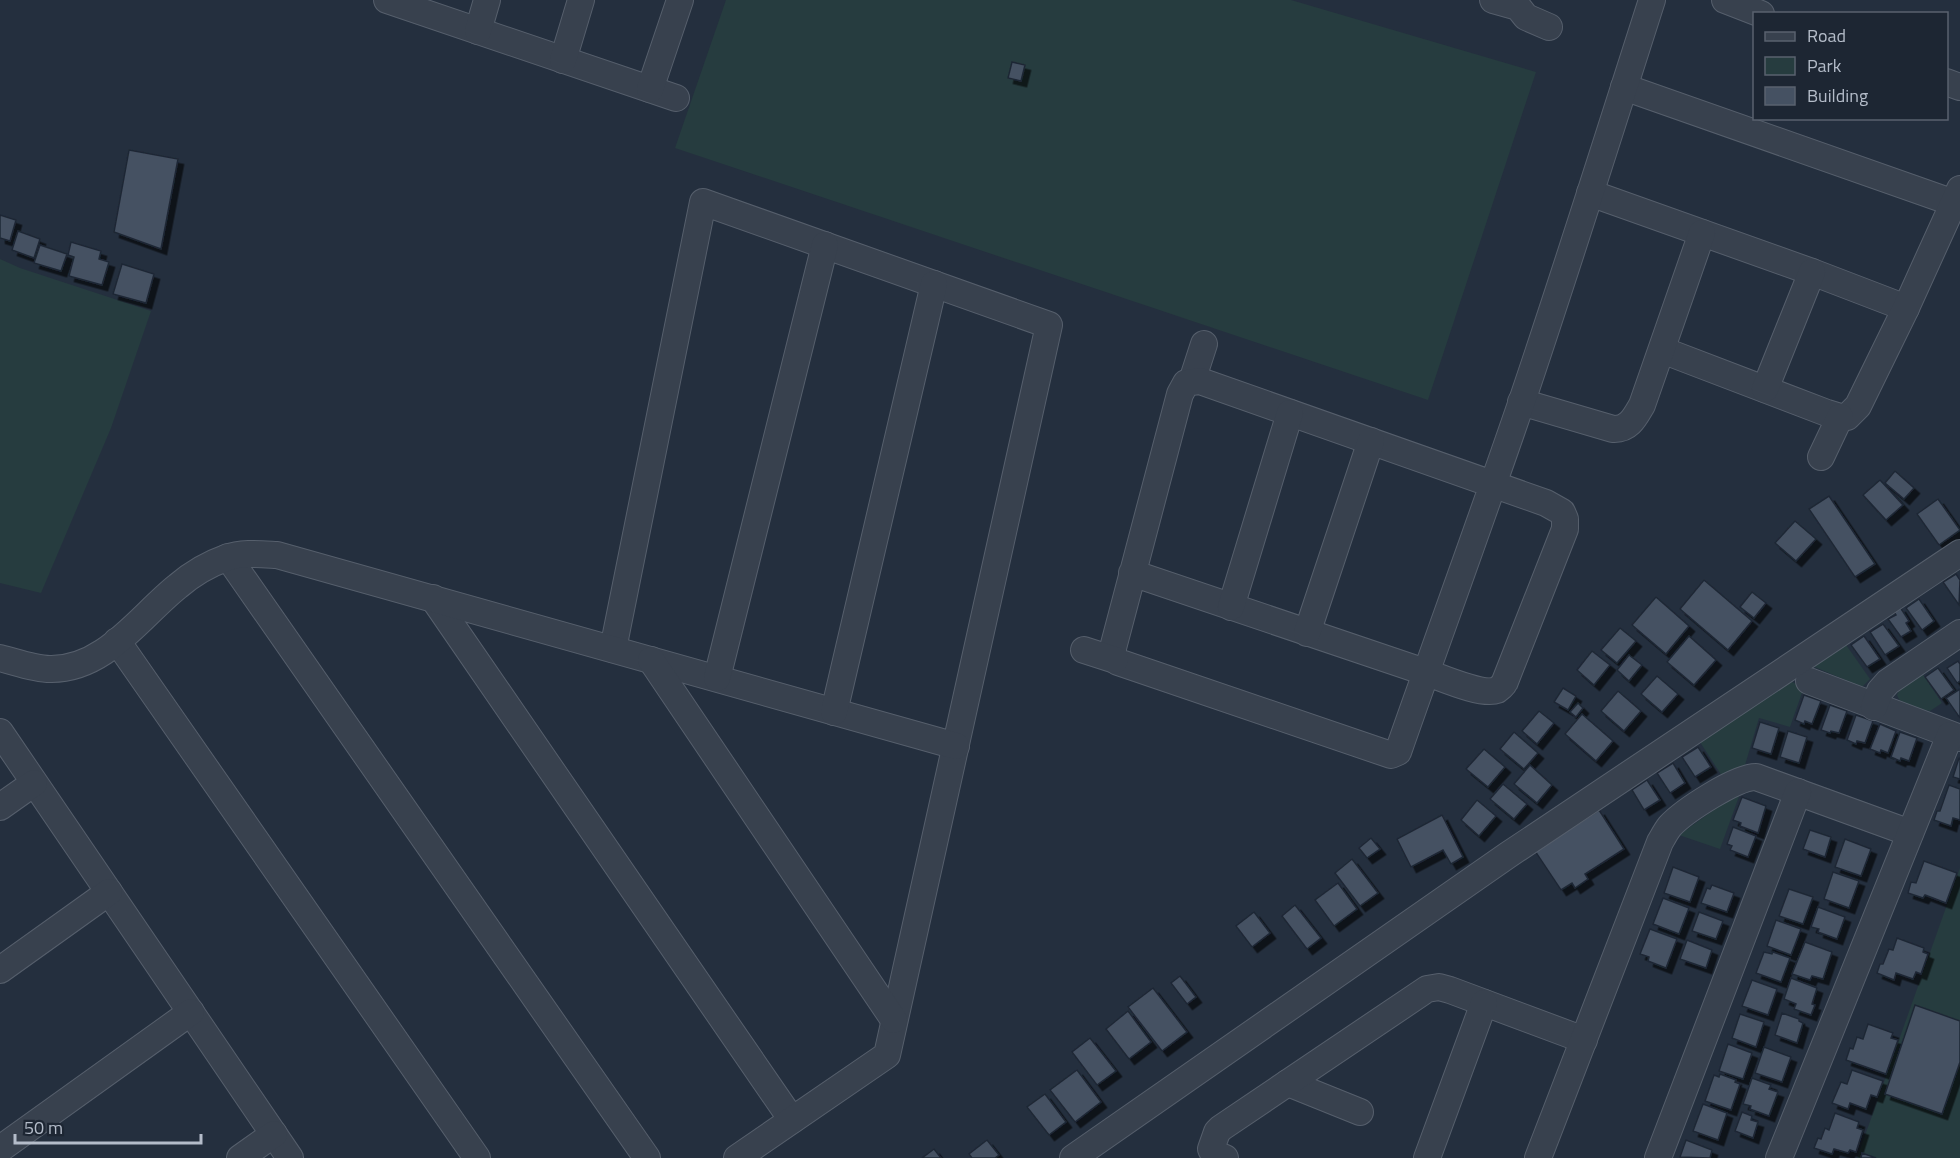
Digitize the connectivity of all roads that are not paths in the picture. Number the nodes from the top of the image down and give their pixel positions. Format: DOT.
graph roads {
  1 [pos="487,0"];
  2 [pos="581,0"];
  3 [pos="680,0"];
  4 [pos="1493,0"];
  5 [pos="1652,0"];
  6 [pos="1725,0"];
  7 [pos="391,1"];
  8 [pos="1519,4"];
  9 [pos="1756,12"];
  10 [pos="1549,27"];
  11 [pos="478,31"];
  12 [pos="563,60"];
  13 [pos="1624,87"];
  14 [pos="650,90"];
  15 [pos="676,98"];
  16 [pos="1590,193"];
  17 [pos="1957,196"];
  18 [pos="1702,233"];
  19 [pos="825,245"];
  20 [pos="1812,272"];
  21 [pos="934,284"];
  22 [pos="1906,308"];
  23 [pos="1204,344"];
  24 [pos="1662,350"];
  25 [pos="1192,381"];
  26 [pos="1765,389"];
  27 [pos="1521,402"];
  28 [pos="1290,413"];
  29 [pos="1840,417"];
  30 [pos="1371,441"];
  31 [pos="1821,457"];
  32 [pos="1492,484"];
  33 [pos="1960,553"];
  34 [pos="228,557"];
  35 [pos="1132,573"];
  36 [pos="433,598"];
  37 [pos="1231,607"];
  38 [pos="1307,633"];
  39 [pos="1960,633"];
  40 [pos="117,641"];
  41 [pos="613,649"];
  42 [pos="1084,650"];
  43 [pos="0,658"];
  44 [pos="651,660"];
  45 [pos="1115,660"];
  46 [pos="1425,672"];
  47 [pos="717,678"];
  48 [pos="1809,681"];
  49 [pos="1874,706"];
  50 [pos="834,712"];
  51 [pos="0,732"];
  52 [pos="1955,736"];
  53 [pos="956,746"];
  54 [pos="34,783"];
  55 [pos="1798,792"];
  56 [pos="0,807"];
  57 [pos="1910,833"];
  58 [pos="109,892"];
  59 [pos="0,970"];
  60 [pos="1484,1003"];
  61 [pos="191,1012"];
  62 [pos="894,1020"];
  63 [pos="1584,1040"];
  64 [pos="1288,1083"];
  65 [pos="1360,1112"];
  66 [pos="792,1120"];
  67 [pos="274,1134"];
  68 [pos="0,1149"];
  69 [pos="240,1158"];
  70 [pos="290,1158"];
  71 [pos="477,1158"];
  72 [pos="647,1158"];
  73 [pos="737,1158"];
  74 [pos="1073,1158"];
  75 [pos="1225,1158"];
  76 [pos="1427,1158"];
  77 [pos="1538,1158"];
  78 [pos="1658,1158"];
  79 [pos="1779,1158"];
  1 -- 11 [label="street"];
  2 -- 12 [label="street"];
  3 -- 14 [label="street"];
  4 -- 8 [label="street"];
  5 -- 13 [label="street"];
  6 -- 9 [label="street"];
  7 -- 11 [label="street"];
  8 -- 10 [label="street"];
  11 -- 12 [label="street"];
  12 -- 14 [label="street"];
  13 -- 16 [label="street"];
  13 -- 17 [label="street"];
  14 -- 15 [label="street"];
  16 -- 18 [label="street"];
  16 -- 27 [label="street"];
  17 -- 22 [label="street"];
  18 -- 20 [label="street"];
  18 -- 24 [label="street"];
  19 -- 21 [label="street"];
  19 -- 41 [label="street"];
  19 -- 47 [label="street"];
  20 -- 22 [label="street"];
  20 -- 26 [label="street"];
  21 -- 50 [label="street"];
  21 -- 53 [label="street"];
  22 -- 29 [label="street"];
  23 -- 25 [label="street"];
  24 -- 26 [label="street"];
  24 -- 27 [label="street"];
  25 -- 28 [label="street"];
  25 -- 35 [label="street"];
  26 -- 29 [label="street"];
  27 -- 32 [label="street"];
  28 -- 30 [label="street"];
  28 -- 37 [label="street"];
  29 -- 31 [label="street"];
  30 -- 32 [label="street"];
  30 -- 38 [label="street"];
  32 -- 46 [label="street"];
  32 -- 46 [label="street"];
  33 -- 74 [label="street"];
  34 -- 36 [label="street"];
  34 -- 40 [label="street"];
  34 -- 72 [label="street"];
  35 -- 37 [label="street"];
  35 -- 45 [label="street"];
  36 -- 41 [label="street"];
  36 -- 66 [label="street"];
  37 -- 38 [label="street"];
  38 -- 46 [label="street"];
  39 -- 49 [label="street"];
  40 -- 43 [label="street"];
  40 -- 71 [label="street"];
  41 -- 44 [label="street"];
  42 -- 45 [label="street"];
  44 -- 47 [label="street"];
  44 -- 62 [label="street"];
  45 -- 46 [label="street"];
  47 -- 50 [label="street"];
  48 -- 49 [label="street"];
  49 -- 52 [label="street"];
  50 -- 53 [label="street"];
  51 -- 54 [label="street"];
  52 -- 57 [label="street"];
  53 -- 62 [label="street"];
  54 -- 56 [label="street"];
  54 -- 58 [label="street"];
  55 -- 57 [label="street"];
  55 -- 63 [label="street"];
  55 -- 78 [label="street"];
  57 -- 79 [label="street"];
  58 -- 59 [label="street"];
  58 -- 61 [label="street"];
  60 -- 63 [label="street"];
  60 -- 64 [label="street"];
  60 -- 76 [label="street"];
  61 -- 67 [label="street"];
  61 -- 68 [label="street"];
  62 -- 66 [label="street"];
  63 -- 77 [label="street"];
  64 -- 65 [label="street"];
  64 -- 75 [label="street"];
  66 -- 73 [label="street"];
  67 -- 69 [label="street"];
  67 -- 70 [label="street"];
}
